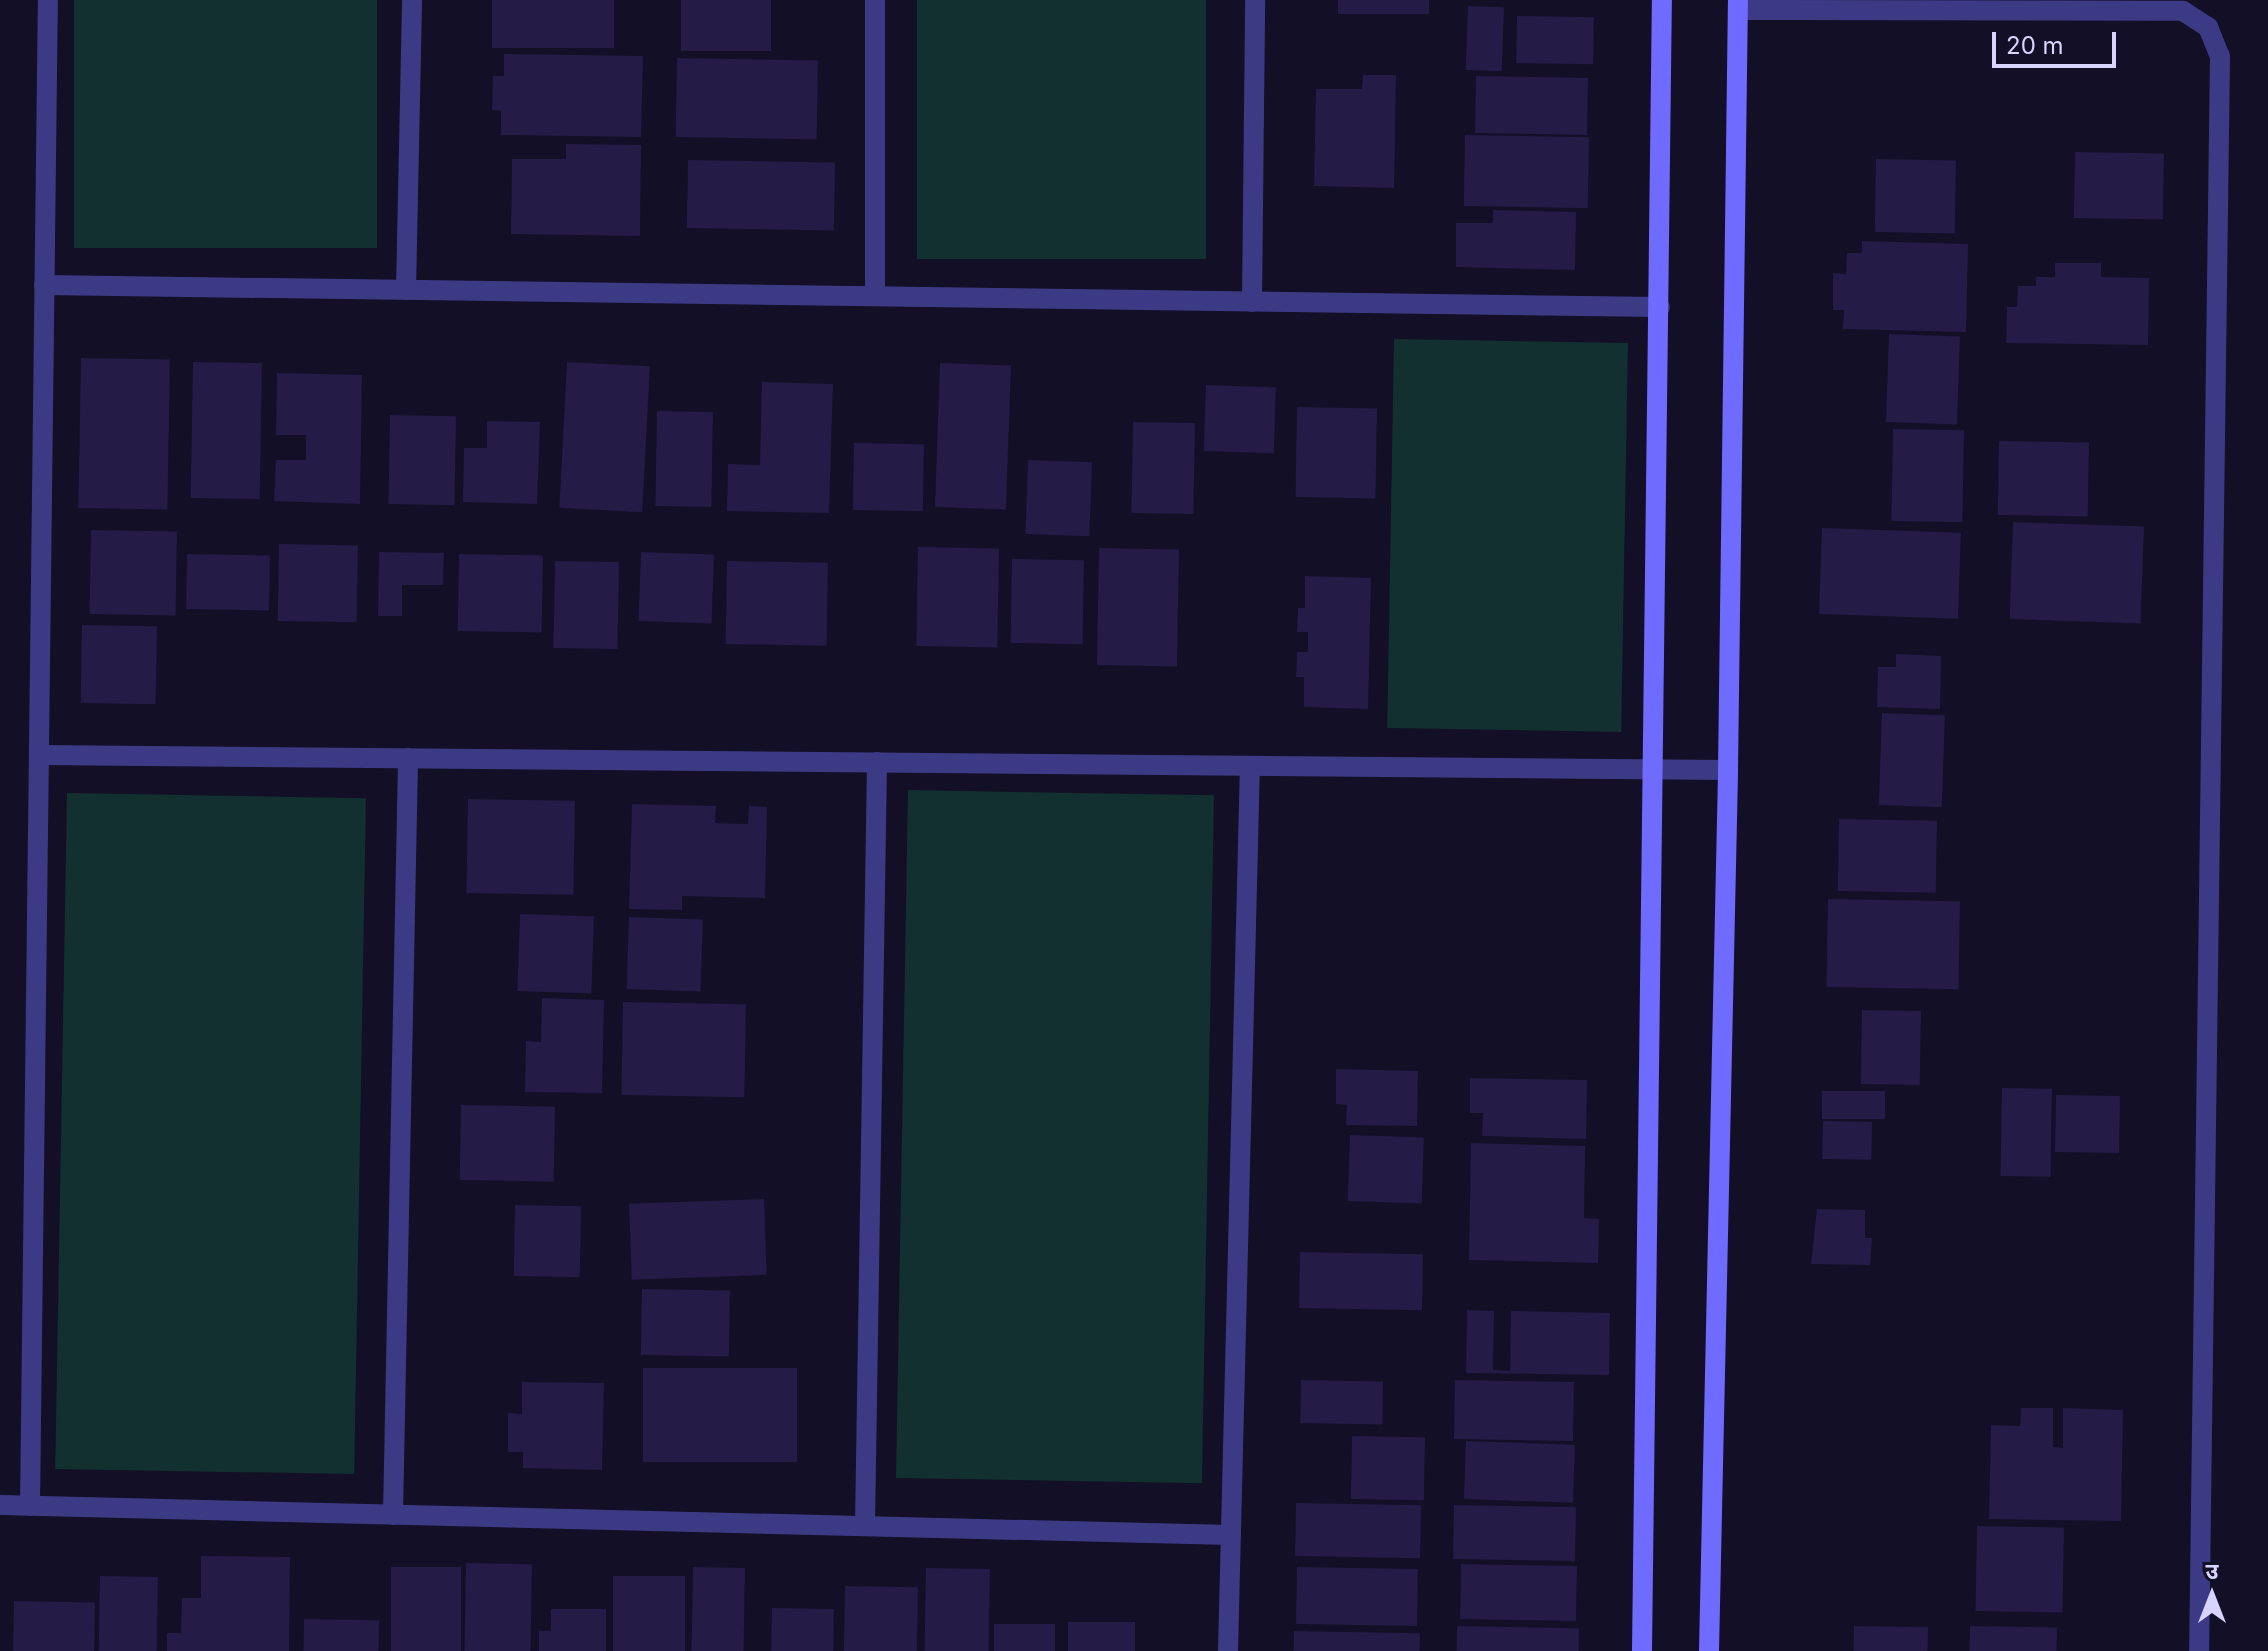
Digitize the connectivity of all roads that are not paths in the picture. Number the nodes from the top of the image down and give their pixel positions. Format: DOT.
graph roads {
  1 [pos="48,0"];
  2 [pos="412,0"];
  3 [pos="875,0"];
  4 [pos="1255,0"];
  5 [pos="1662,0"];
  6 [pos="1738,5"];
  7 [pos="44,285"];
  8 [pos="406,290"];
  9 [pos="875,296"];
  10 [pos="1252,302"];
  11 [pos="1660,307"];
  12 [pos="39,755"];
  13 [pos="408,758"];
  14 [pos="877,762"];
  15 [pos="1250,766"];
  16 [pos="1654,770"];
  17 [pos="1728,770"];
  18 [pos="0,1505"];
  19 [pos="30,1506"];
  20 [pos="393,1515"];
  21 [pos="865,1526"];
  22 [pos="1231,1535"];
  23 [pos="1228,1651"];
  24 [pos="1642,1651"];
  25 [pos="1709,1651"];
  26 [pos="2199,1651"];
  1 -- 7 [label="street"];
  2 -- 8 [label="street"];
  3 -- 9 [label="street"];
  4 -- 10 [label="street"];
  5 -- 11 [label="street"];
  6 -- 17 [label="street"];
  6 -- 26 [label="street"];
  7 -- 8 [label="street"];
  7 -- 12 [label="street"];
  8 -- 9 [label="street"];
  9 -- 10 [label="street"];
  10 -- 11 [label="street"];
  11 -- 16 [label="street"];
  12 -- 13 [label="street"];
  12 -- 19 [label="street"];
  13 -- 14 [label="street"];
  13 -- 20 [label="street"];
  14 -- 15 [label="street"];
  14 -- 21 [label="street"];
  15 -- 16 [label="street"];
  15 -- 22 [label="street"];
  16 -- 17 [label="street"];
  16 -- 24 [label="street"];
  17 -- 25 [label="street"];
  18 -- 19 [label="street"];
  19 -- 20 [label="street"];
  20 -- 21 [label="street"];
  21 -- 22 [label="street"];
  22 -- 23 [label="street"];
}
